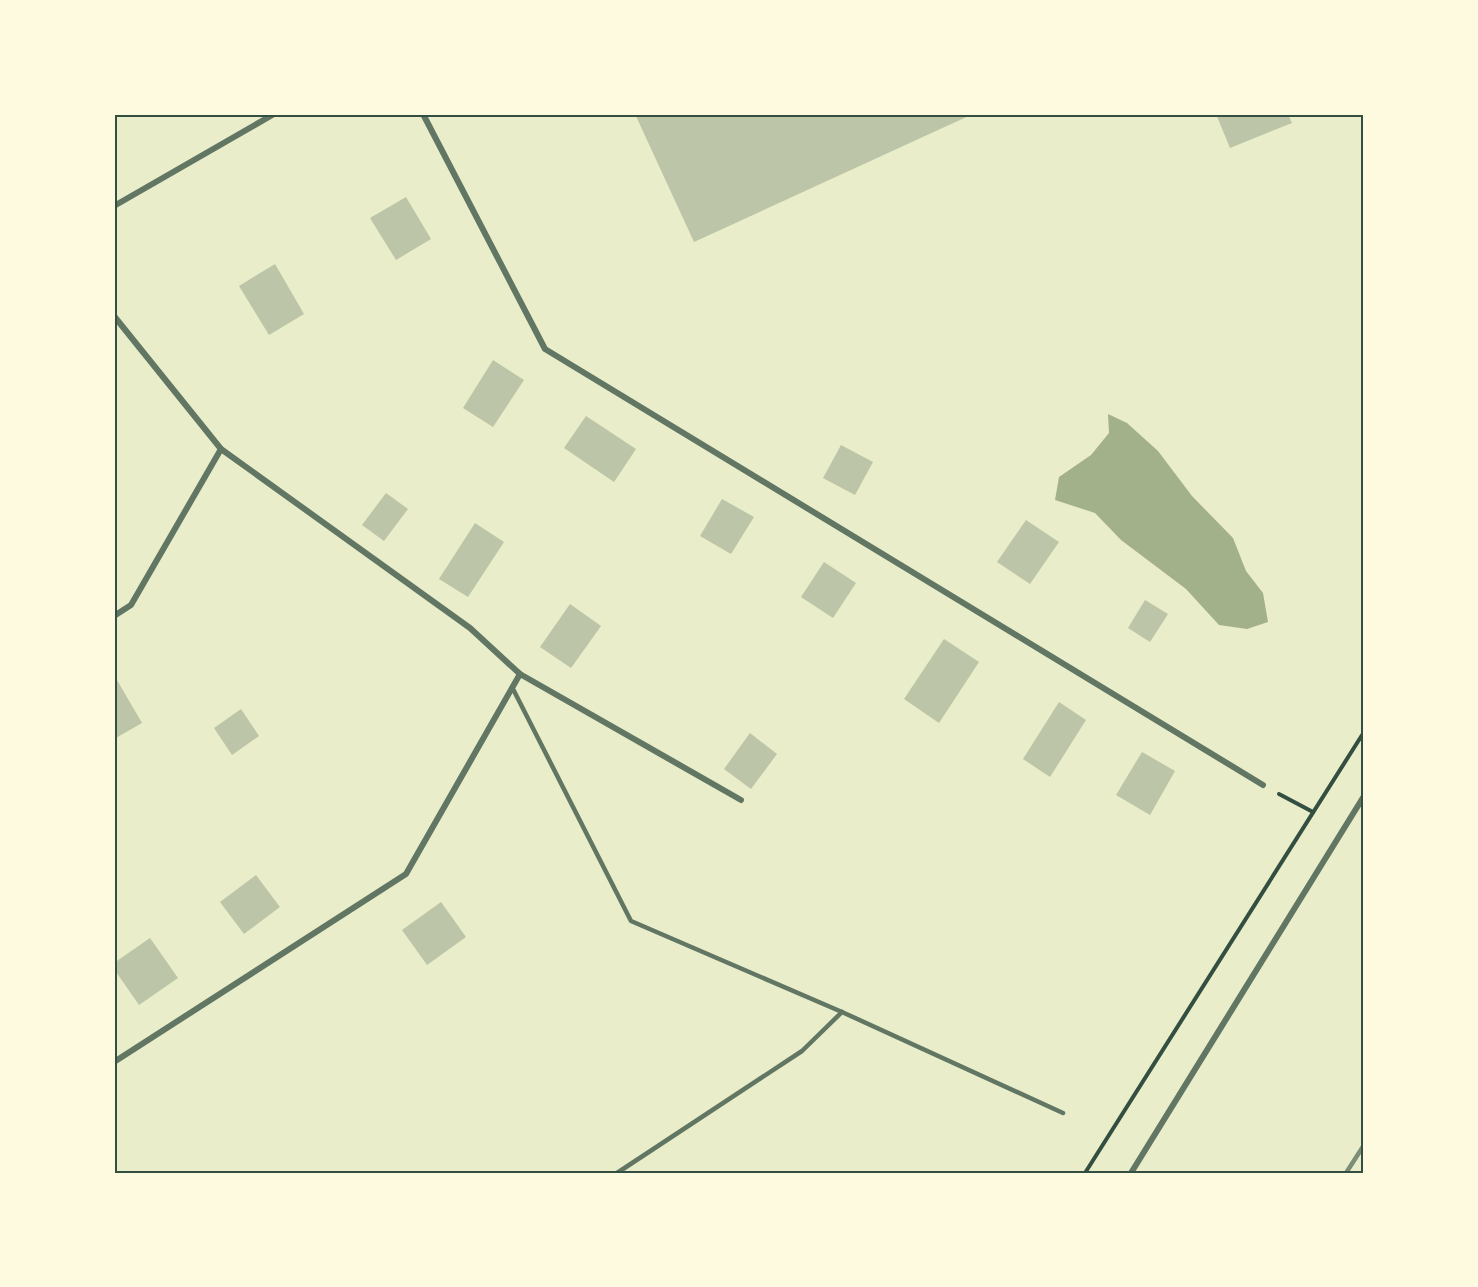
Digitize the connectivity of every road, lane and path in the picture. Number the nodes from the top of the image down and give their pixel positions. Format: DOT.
graph roads {
  1 [pos="274,114"];
  2 [pos="423,114"];
  3 [pos="114,206"];
  4 [pos="114,316"];
  5 [pos="221,449"];
  6 [pos="114,616"];
  7 [pos="519,674"];
  8 [pos="512,687"];
  9 [pos="1364,732"];
  10 [pos="1263,785"];
  11 [pos="1364,796"];
  12 [pos="741,800"];
  13 [pos="1314,812"];
  14 [pos="842,1012"];
  15 [pos="114,1062"];
  16 [pos="1063,1113"];
  17 [pos="617,1173"];
  18 [pos="1085,1173"];
  19 [pos="1131,1173"];
  1 -- 3 [label="street"];
  2 -- 10 [label="street"];
  4 -- 5 [label="street"];
  5 -- 6 [label="street"];
  5 -- 7 [label="street"];
  7 -- 8 [label="street"];
  7 -- 12 [label="street"];
  8 -- 14 [label="lane"];
  8 -- 15 [label="street"];
  9 -- 13 [label="path"];
  10 -- 13 [label="path"];
  11 -- 19 [label="street"];
  13 -- 18 [label="path"];
  14 -- 16 [label="lane"];
  14 -- 17 [label="lane"];
}
